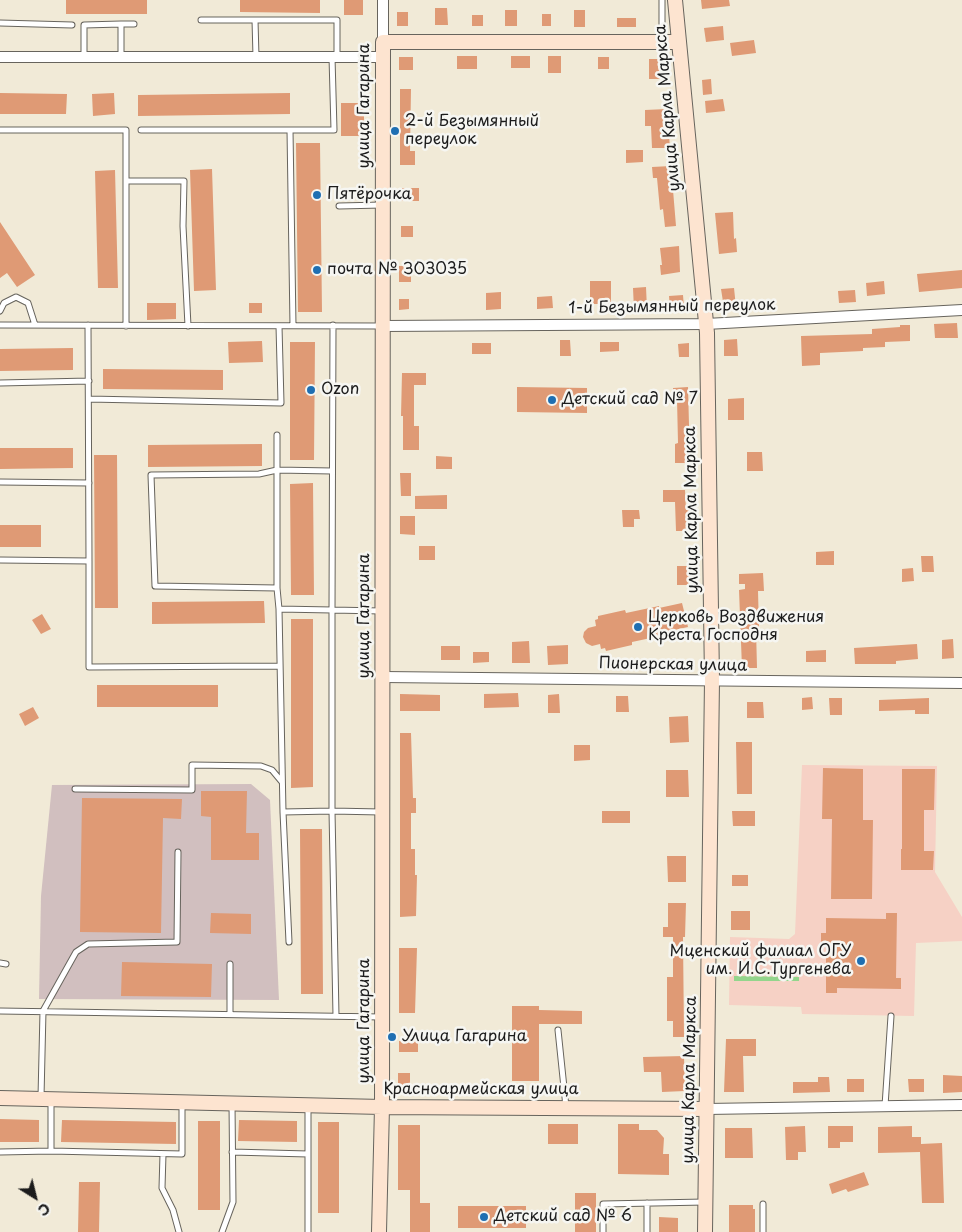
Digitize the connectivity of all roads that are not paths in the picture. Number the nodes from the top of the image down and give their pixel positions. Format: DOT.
graph roads {
  1 [pos="383,0"];
  2 [pos="662,0"];
  3 [pos="675,0"];
  4 [pos="201,20"];
  5 [pos="255,20"];
  6 [pos="0,23"];
  7 [pos="84,24"];
  8 [pos="121,24"];
  9 [pos="134,24"];
  10 [pos="383,42"];
  11 [pos="662,42"];
  12 [pos="679,42"];
  13 [pos="0,57"];
  14 [pos="84,57"];
  15 [pos="122,57"];
  16 [pos="256,57"];
  17 [pos="334,57"];
  18 [pos="383,57"];
  19 [pos="0,130"];
  20 [pos="141,130"];
  21 [pos="290,130"];
  22 [pos="126,181"];
  23 [pos="383,205"];
  24 [pos="339,206"];
  25 [pos="0,310"];
  26 [pos="962,310"];
  27 [pos="706,324"];
  28 [pos="333,325"];
  29 [pos="0,326"];
  30 [pos="36,326"];
  31 [pos="88,326"];
  32 [pos="126,326"];
  33 [pos="188,326"];
  34 [pos="279,326"];
  35 [pos="293,326"];
  36 [pos="383,326"];
  37 [pos="88,381"];
  38 [pos="0,383"];
  39 [pos="88,399"];
  40 [pos="277,435"];
  41 [pos="277,470"];
  42 [pos="332,470"];
  43 [pos="0,482"];
  44 [pos="89,483"];
  45 [pos="0,560"];
  46 [pos="89,560"];
  47 [pos="277,588"];
  48 [pos="279,609"];
  49 [pos="332,610"];
  50 [pos="383,611"];
  51 [pos="279,666"];
  52 [pos="383,677"];
  53 [pos="712,680"];
  54 [pos="962,682"];
  55 [pos="282,782"];
  56 [pos="76,789"];
  57 [pos="332,811"];
  58 [pos="283,812"];
  59 [pos="382,812"];
  60 [pos="178,852"];
  61 [pos="289,942"];
  62 [pos="230,964"];
  63 [pos="0,1011"];
  64 [pos="43,1012"];
  65 [pos="230,1014"];
  66 [pos="336,1016"];
  67 [pos="382,1016"];
  68 [pos="891,1016"];
  69 [pos="558,1030"];
  70 [pos="0,1098"];
  71 [pos="46,1099"];
  72 [pos="182,1102"];
  73 [pos="232,1103"];
  74 [pos="962,1104"];
  75 [pos="308,1105"];
  76 [pos="885,1106"];
  77 [pos="382,1107"];
  78 [pos="566,1108"];
  79 [pos="706,1109"];
  80 [pos="50,1151"];
  81 [pos="0,1152"];
  82 [pos="232,1152"];
  83 [pos="163,1154"];
  84 [pos="308,1154"];
  85 [pos="705,1202"];
  86 [pos="647,1203"];
  87 [pos="763,1204"];
  88 [pos="179,1232"];
  89 [pos="184,1232"];
  90 [pos="222,1232"];
  91 [pos="308,1232"];
  92 [pos="379,1232"];
  93 [pos="603,1232"];
  94 [pos="647,1232"];
  95 [pos="705,1232"];
  96 [pos="763,1232"];
  1 -- 10 [label="street, улица Гагарина"];
  2 -- 11 [label="lane"];
  3 -- 12 [label="main road, улица Карла Маркса"];
  4 -- 5 [label="lane"];
  5 -- 16 [label="lane"];
  5 -- 17 [label="lane"];
  6 -- 7 [label="lane"];
  7 -- 8 [label="lane"];
  7 -- 14 [label="lane"];
  8 -- 9 [label="lane"];
  8 -- 15 [label="lane"];
  10 -- 11 [label="main road"];
  10 -- 18 [label="main road, улица Гагарина"];
  11 -- 12 [label="main road"];
  12 -- 27 [label="main road, улица Карла Маркса"];
  13 -- 14 [label="street"];
  14 -- 15 [label="street"];
  15 -- 16 [label="street"];
  16 -- 17 [label="street"];
  17 -- 18 [label="street"];
  17 -- 21 [label="lane"];
  18 -- 23 [label="main road, улица Гагарина"];
  19 -- 22 [label="lane"];
  20 -- 21 [label="lane"];
  21 -- 35 [label="lane"];
  22 -- 32 [label="lane"];
  22 -- 33 [label="lane"];
  23 -- 24 [label="lane"];
  23 -- 36 [label="main road, улица Гагарина"];
  25 -- 30 [label="lane"];
  26 -- 27 [label="street, 1-й Безымянный переулок"];
  27 -- 36 [label="street, 1-й Безымянный переулок"];
  27 -- 53 [label="main road, улица Карла Маркса"];
  28 -- 35 [label="lane"];
  28 -- 36 [label="lane"];
  28 -- 42 [label="lane"];
  29 -- 30 [label="lane"];
  30 -- 31 [label="lane"];
  31 -- 32 [label="lane"];
  31 -- 37 [label="lane"];
  32 -- 33 [label="lane"];
  33 -- 34 [label="lane"];
  34 -- 35 [label="lane"];
  34 -- 39 [label="lane"];
  36 -- 50 [label="main road, улица Гагарина"];
  37 -- 38 [label="lane"];
  37 -- 39 [label="lane"];
  39 -- 44 [label="lane"];
  40 -- 41 [label="lane"];
  41 -- 42 [label="lane"];
  41 -- 47 [label="lane"];
  41 -- 47 [label="lane"];
  42 -- 49 [label="lane"];
  43 -- 44 [label="lane"];
  44 -- 46 [label="lane"];
  45 -- 46 [label="lane"];
  46 -- 51 [label="lane"];
  47 -- 48 [label="lane"];
  48 -- 49 [label="lane"];
  48 -- 51 [label="lane"];
  49 -- 50 [label="lane"];
  49 -- 57 [label="lane"];
  50 -- 52 [label="main road, улица Гагарина"];
  51 -- 55 [label="lane"];
  52 -- 53 [label="street, Пионерская улица"];
  52 -- 59 [label="main road, улица Гагарина"];
  53 -- 54 [label="street, Пионерская улица"];
  53 -- 79 [label="main road, улица Карла Маркса"];
  55 -- 56 [label="lane"];
  55 -- 58 [label="lane"];
  57 -- 58 [label="lane"];
  57 -- 59 [label="lane"];
  57 -- 66 [label="lane"];
  58 -- 61 [label="lane"];
  59 -- 67 [label="main road, улица Гагарина"];
  60 -- 64 [label="lane"];
  62 -- 65 [label="lane"];
  63 -- 64 [label="lane"];
  64 -- 65 [label="lane"];
  64 -- 71 [label="lane"];
  65 -- 66 [label="lane"];
  66 -- 67 [label="lane"];
  67 -- 77 [label="main road, улица Гагарина"];
  68 -- 76 [label="lane"];
  69 -- 78 [label="lane"];
  70 -- 71 [label="main road, Красноармейская улица"];
  71 -- 72 [label="main road, Красноармейская улица"];
  71 -- 80 [label="lane"];
  72 -- 73 [label="main road, Красноармейская улица"];
  72 -- 83 [label="lane"];
  73 -- 75 [label="main road, Красноармейская улица"];
  73 -- 82 [label="lane"];
  74 -- 76 [label="street, Красноармейская улица"];
  75 -- 77 [label="main road, Красноармейская улица"];
  75 -- 84 [label="lane"];
  76 -- 79 [label="street, Красноармейская улица"];
  77 -- 78 [label="main road, Красноармейская улица"];
  77 -- 92 [label="main road, улица Гагарина"];
  78 -- 79 [label="main road, Красноармейская улица"];
  79 -- 85 [label="main road, улица Карла Маркса"];
  80 -- 81 [label="lane"];
  80 -- 83 [label="lane"];
  82 -- 84 [label="lane"];
  82 -- 90 [label="lane"];
  83 -- 88 [label="lane"];
  84 -- 91 [label="lane"];
  85 -- 86 [label="lane"];
  85 -- 95 [label="main road, улица Карла Маркса"];
  86 -- 93 [label="lane"];
  86 -- 94 [label="lane"];
  87 -- 96 [label="lane"];
  88 -- 89 [label="lane"];
}
